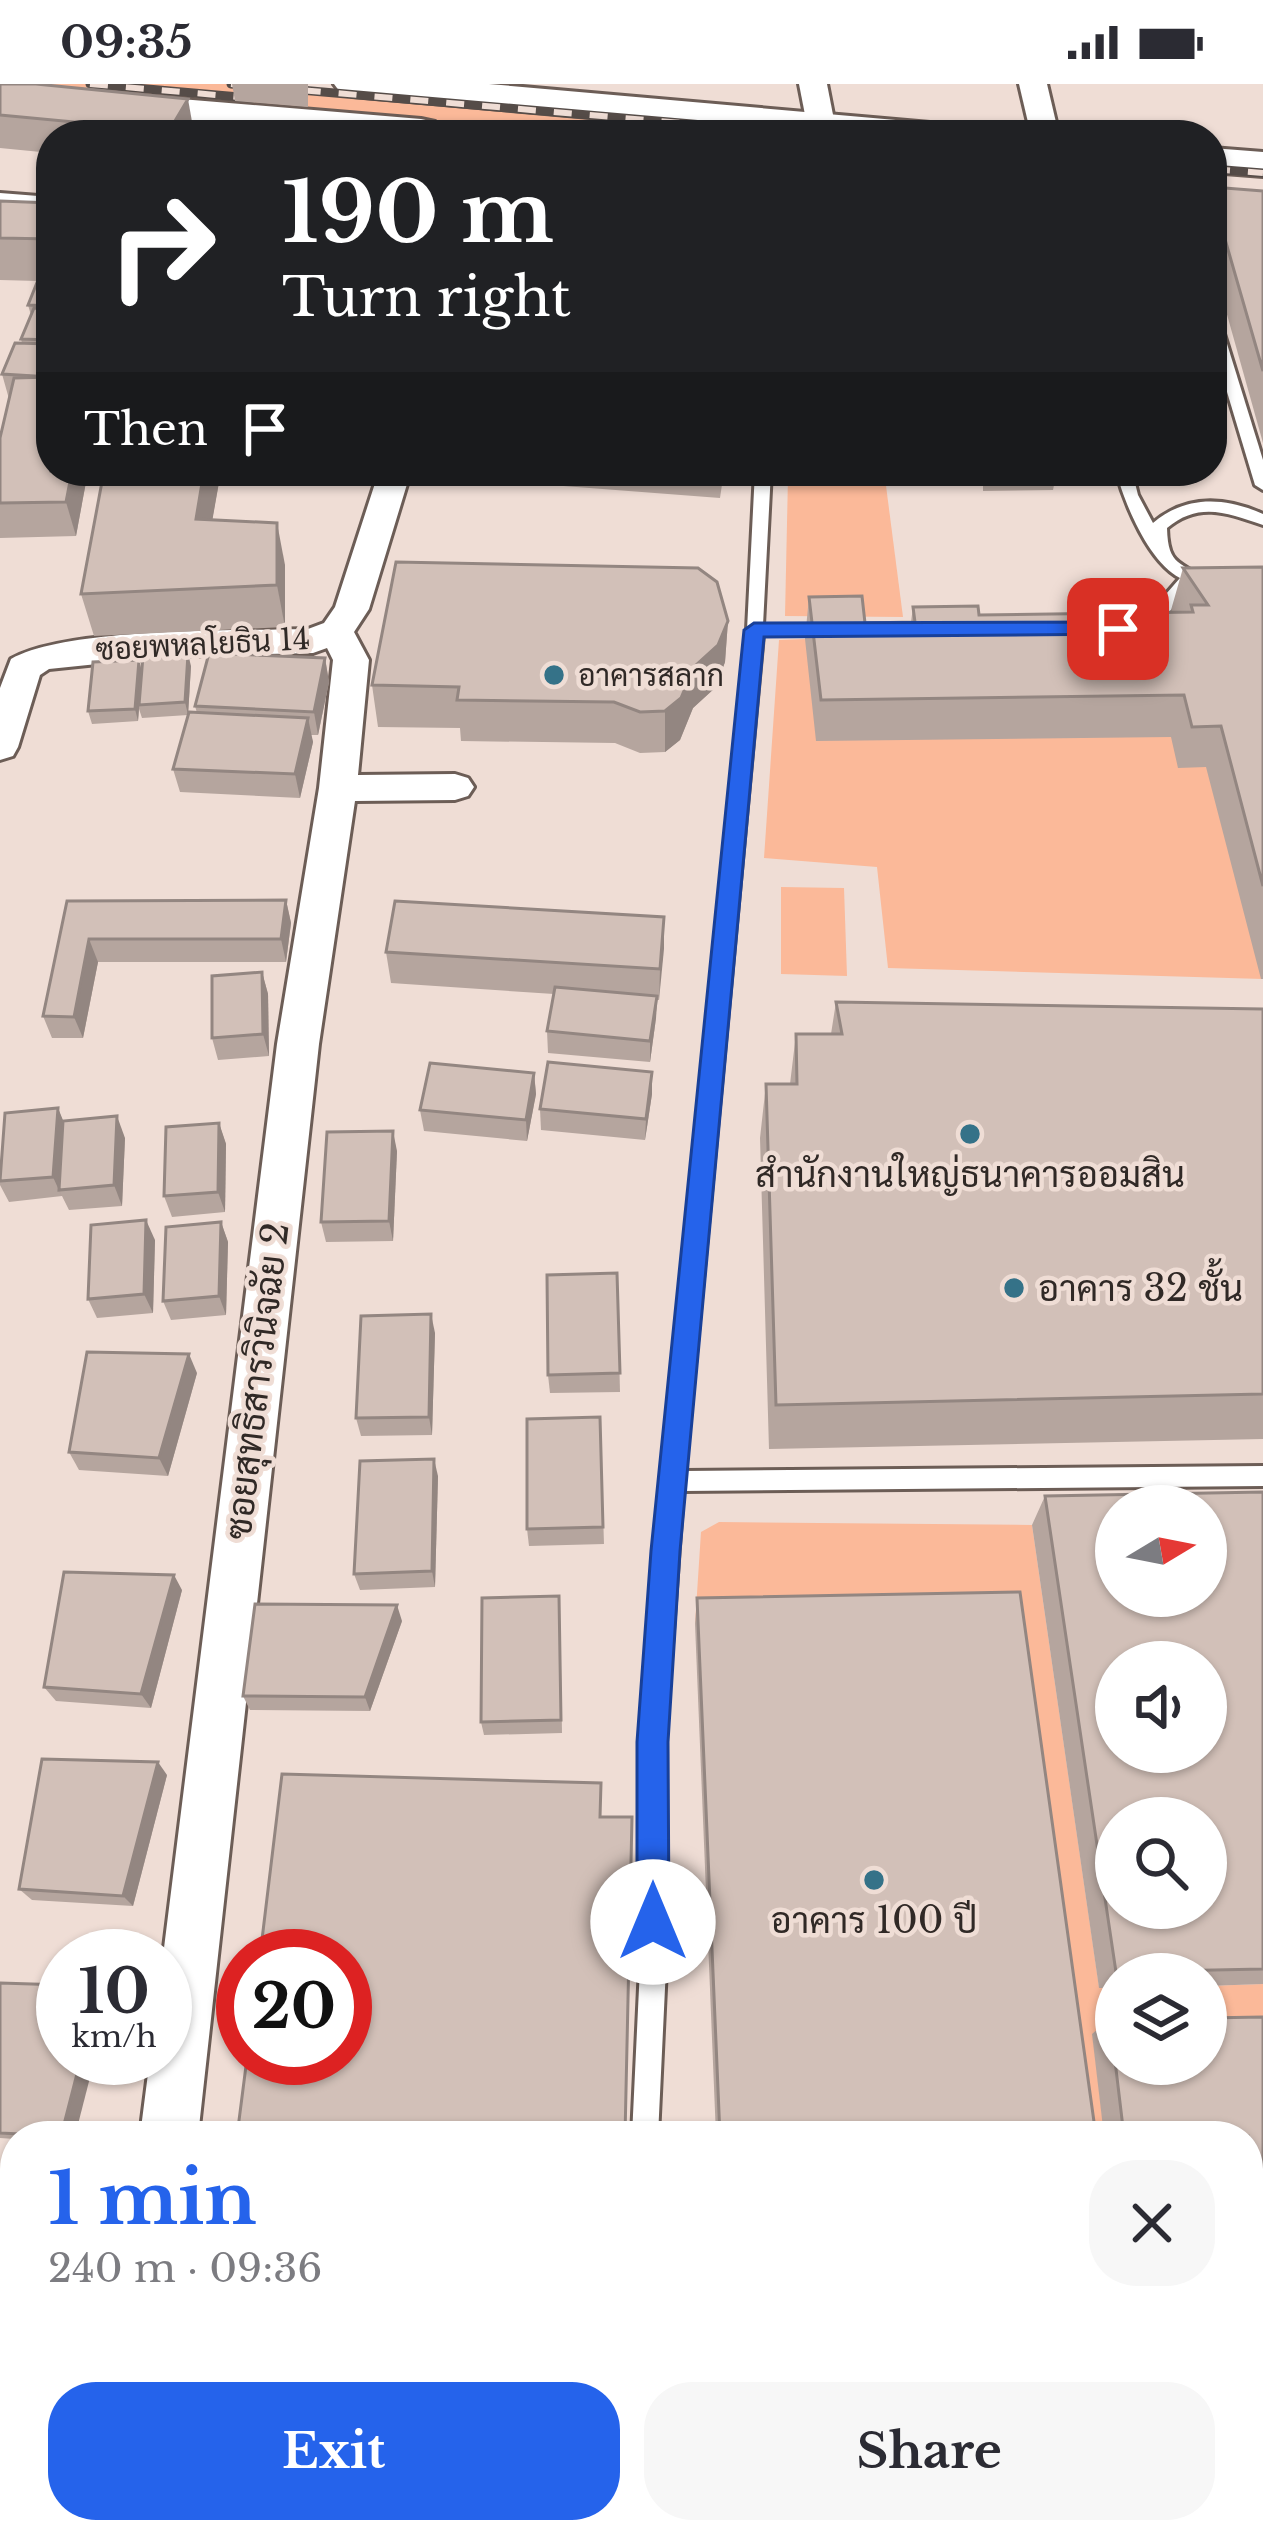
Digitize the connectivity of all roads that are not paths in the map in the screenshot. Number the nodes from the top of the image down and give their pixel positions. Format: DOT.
graph roads {
  1 [pos="354,84"];
  2 [pos="813,84"];
  3 [pos="1033,84"];
  4 [pos="0,95"];
  5 [pos="212,120"];
  6 [pos="764,120"];
  7 [pos="820,120"];
  8 [pos="1041,120"];
  9 [pos="1227,161"];
  10 [pos="1263,164"];
  11 [pos="0,197"];
  12 [pos="36,200"];
  13 [pos="1227,367"];
  14 [pos="1263,485"];
  15 [pos="390,486"];
  16 [pos="762,486"];
  17 [pos="1128,486"];
  18 [pos="1263,520"];
  19 [pos="1158,547"];
  20 [pos="1189,578"];
  21 [pos="1210,585"];
  22 [pos="1118,629"];
  23 [pos="754,630"];
  24 [pos="845,630"];
  25 [pos="336,631"];
  26 [pos="0,652"];
  27 [pos="41,658"];
  28 [pos="0,747"];
  29 [pos="338,788"];
  30 [pos="455,788"];
  31 [pos="1263,1476"];
  32 [pos="674,1481"];
  33 [pos="171,2121"];
  34 [pos="647,2121"];
  1 -- 6 [label="main road"];
  2 -- 7 [label="street"];
  3 -- 8 [label="street"];
  4 -- 5 [label="main road"];
  9 -- 10 [label="main road"];
  11 -- 12 [label="lane"];
  13 -- 14 [label="lane"];
  15 -- 25 [label="street, ซอยพหลโยธิน 14"];
  16 -- 23 [label="lane"];
  17 -- 19 [label="lane"];
  18 -- 19 [label="lane"];
  19 -- 20 [label="lane"];
  20 -- 21 [label="lane"];
  20 -- 22 [label="lane"];
  23 -- 24 [label="lane"];
  23 -- 32 [label="lane"];
  25 -- 27 [label="street, ซอยพหลโยธิน 14"];
  25 -- 29 [label="street, ซอยสุทธิสารวินิจฉัย 2"];
  26 -- 27 [label="street, ซอยพหลโยธิน 14"];
  27 -- 28 [label="street"];
  29 -- 30 [label="street"];
  29 -- 33 [label="street, ซอยสุทธิสารวินิจฉัย 2"];
  31 -- 32 [label="lane"];
  32 -- 34 [label="lane"];
}
